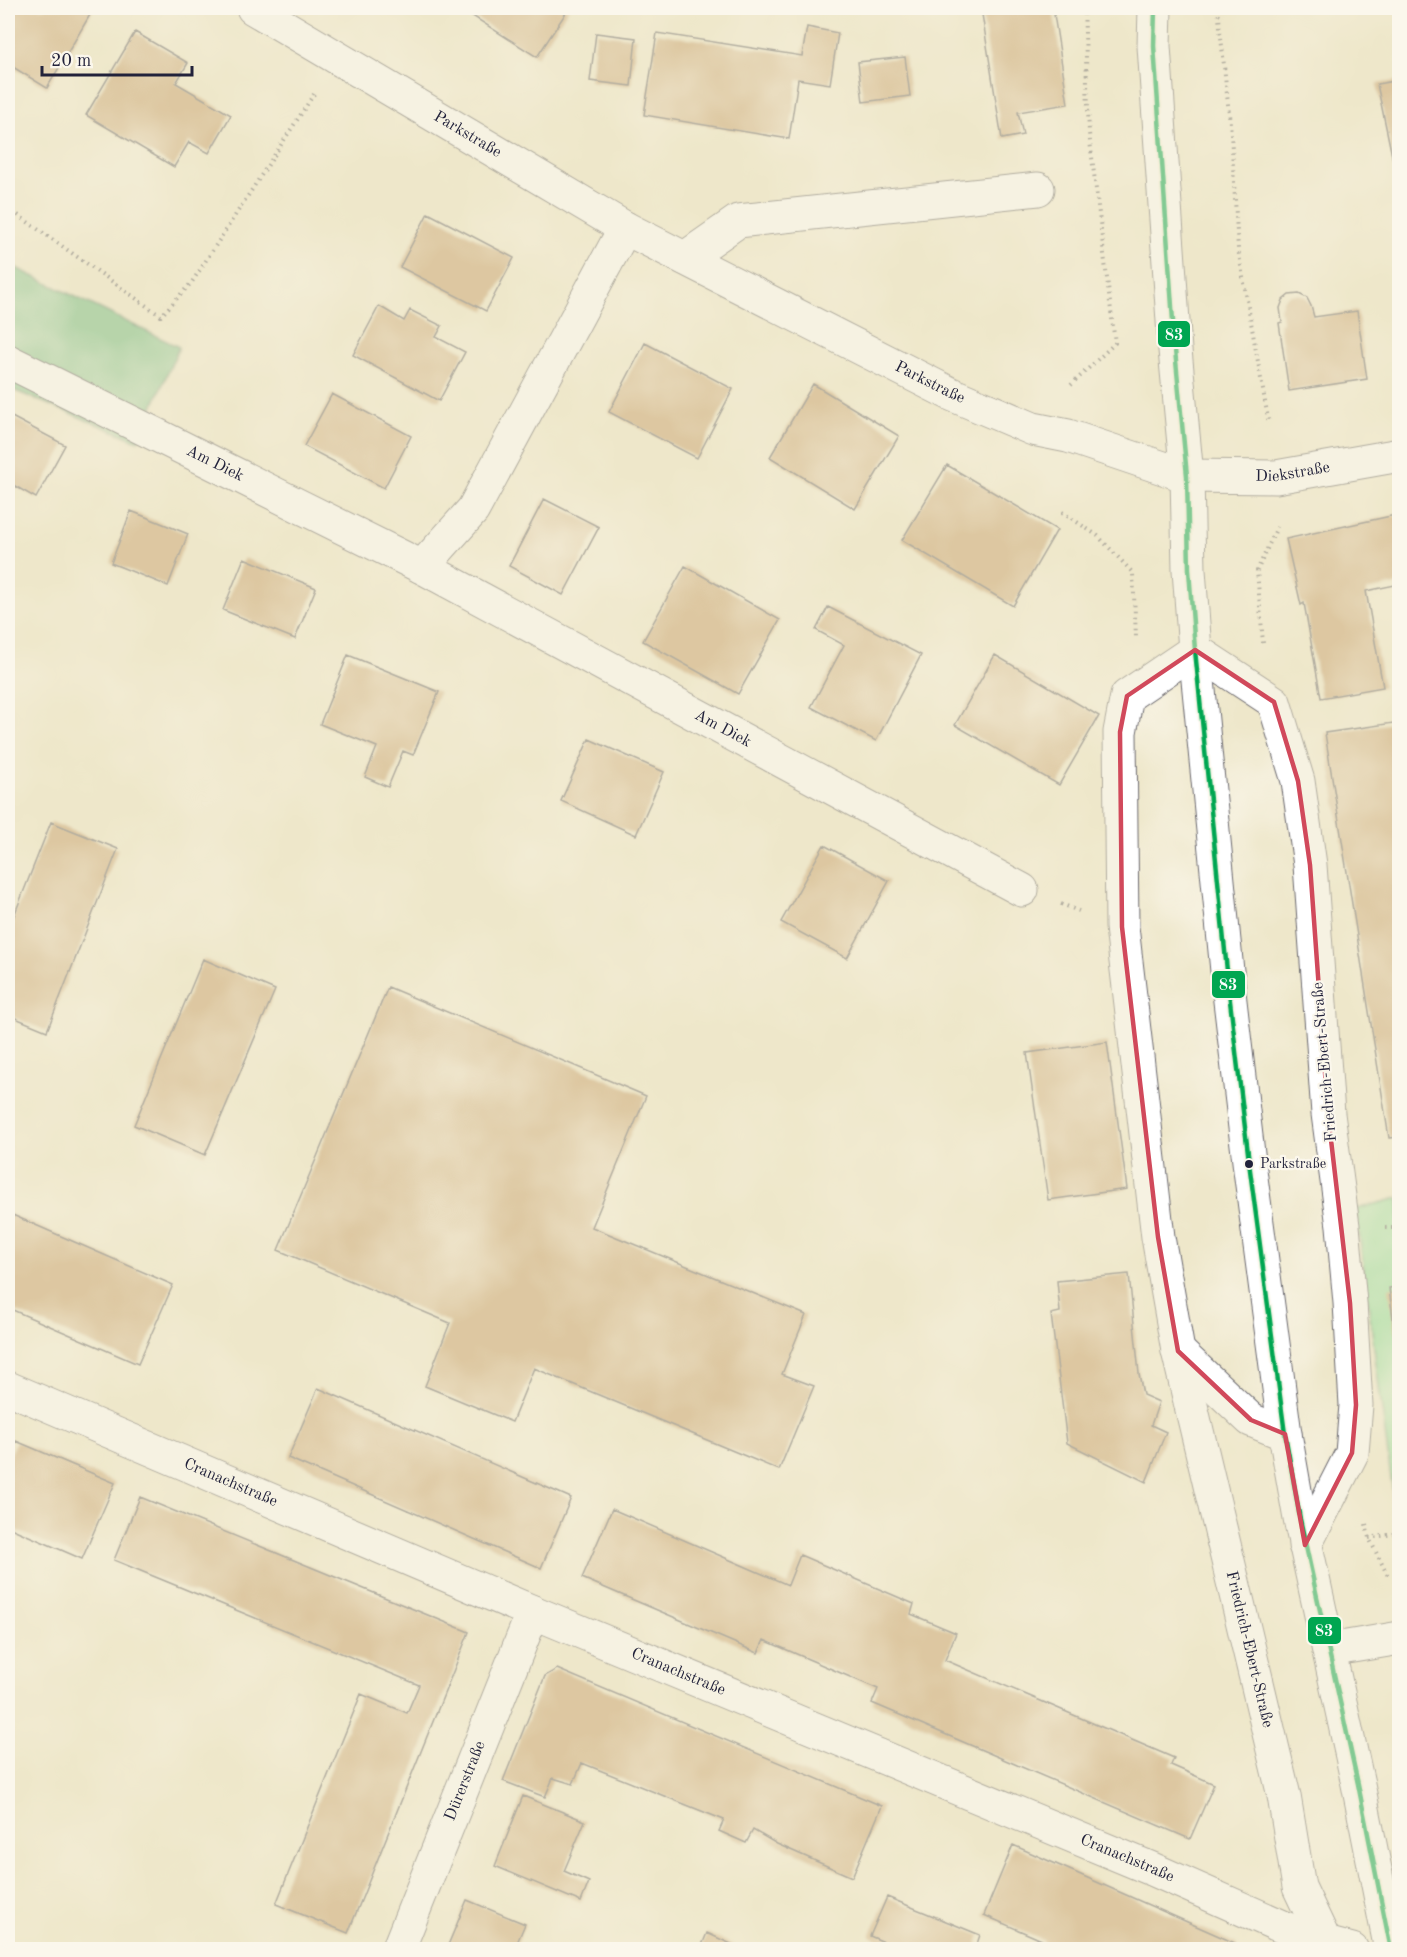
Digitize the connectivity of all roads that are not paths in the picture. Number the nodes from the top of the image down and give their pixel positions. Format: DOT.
graph roads {
  1 [pos="254,8"];
  2 [pos="1155,8"];
  3 [pos="1038,189"];
  4 [pos="625,228"];
  5 [pos="685,258"];
  6 [pos="8,361"];
  7 [pos="1400,455"];
  8 [pos="1187,476"];
  9 [pos="422,567"];
  10 [pos="1195,650"];
  11 [pos="1022,890"];
  12 [pos="1178,1351"];
  13 [pos="8,1388"];
  14 [pos="1285,1434"];
  15 [pos="1305,1545"];
  16 [pos="533,1612"];
  17 [pos="1400,1638"];
  18 [pos="1329,1650"];
  19 [pos="1339,1947"];
  20 [pos="398,1950"];
  21 [pos="1391,1950"];
  1 -- 4 [label="street, Parkstraße"];
  2 -- 8 [label="street"];
  3 -- 5 [label="street"];
  4 -- 5 [label="street, Parkstraße"];
  4 -- 9 [label="street"];
  5 -- 8 [label="street, Parkstraße"];
  6 -- 9 [label="street, Am Diek"];
  7 -- 8 [label="street, Diekstraße"];
  8 -- 10 [label="street"];
  9 -- 11 [label="street, Am Diek"];
  10 -- 12 [label="street, Friedrich-Ebert-Straße"];
  10 -- 14 [label="street"];
  10 -- 15 [label="street, Friedrich-Ebert-Straße"];
  12 -- 14 [label="street"];
  12 -- 19 [label="street, Friedrich-Ebert-Straße"];
  13 -- 16 [label="street, Cranachstraße"];
  14 -- 15 [label="street"];
  15 -- 18 [label="street"];
  16 -- 19 [label="street, Cranachstraße"];
  16 -- 20 [label="street, Dürerstraße"];
  17 -- 18 [label="street"];
  18 -- 21 [label="street"];
}
